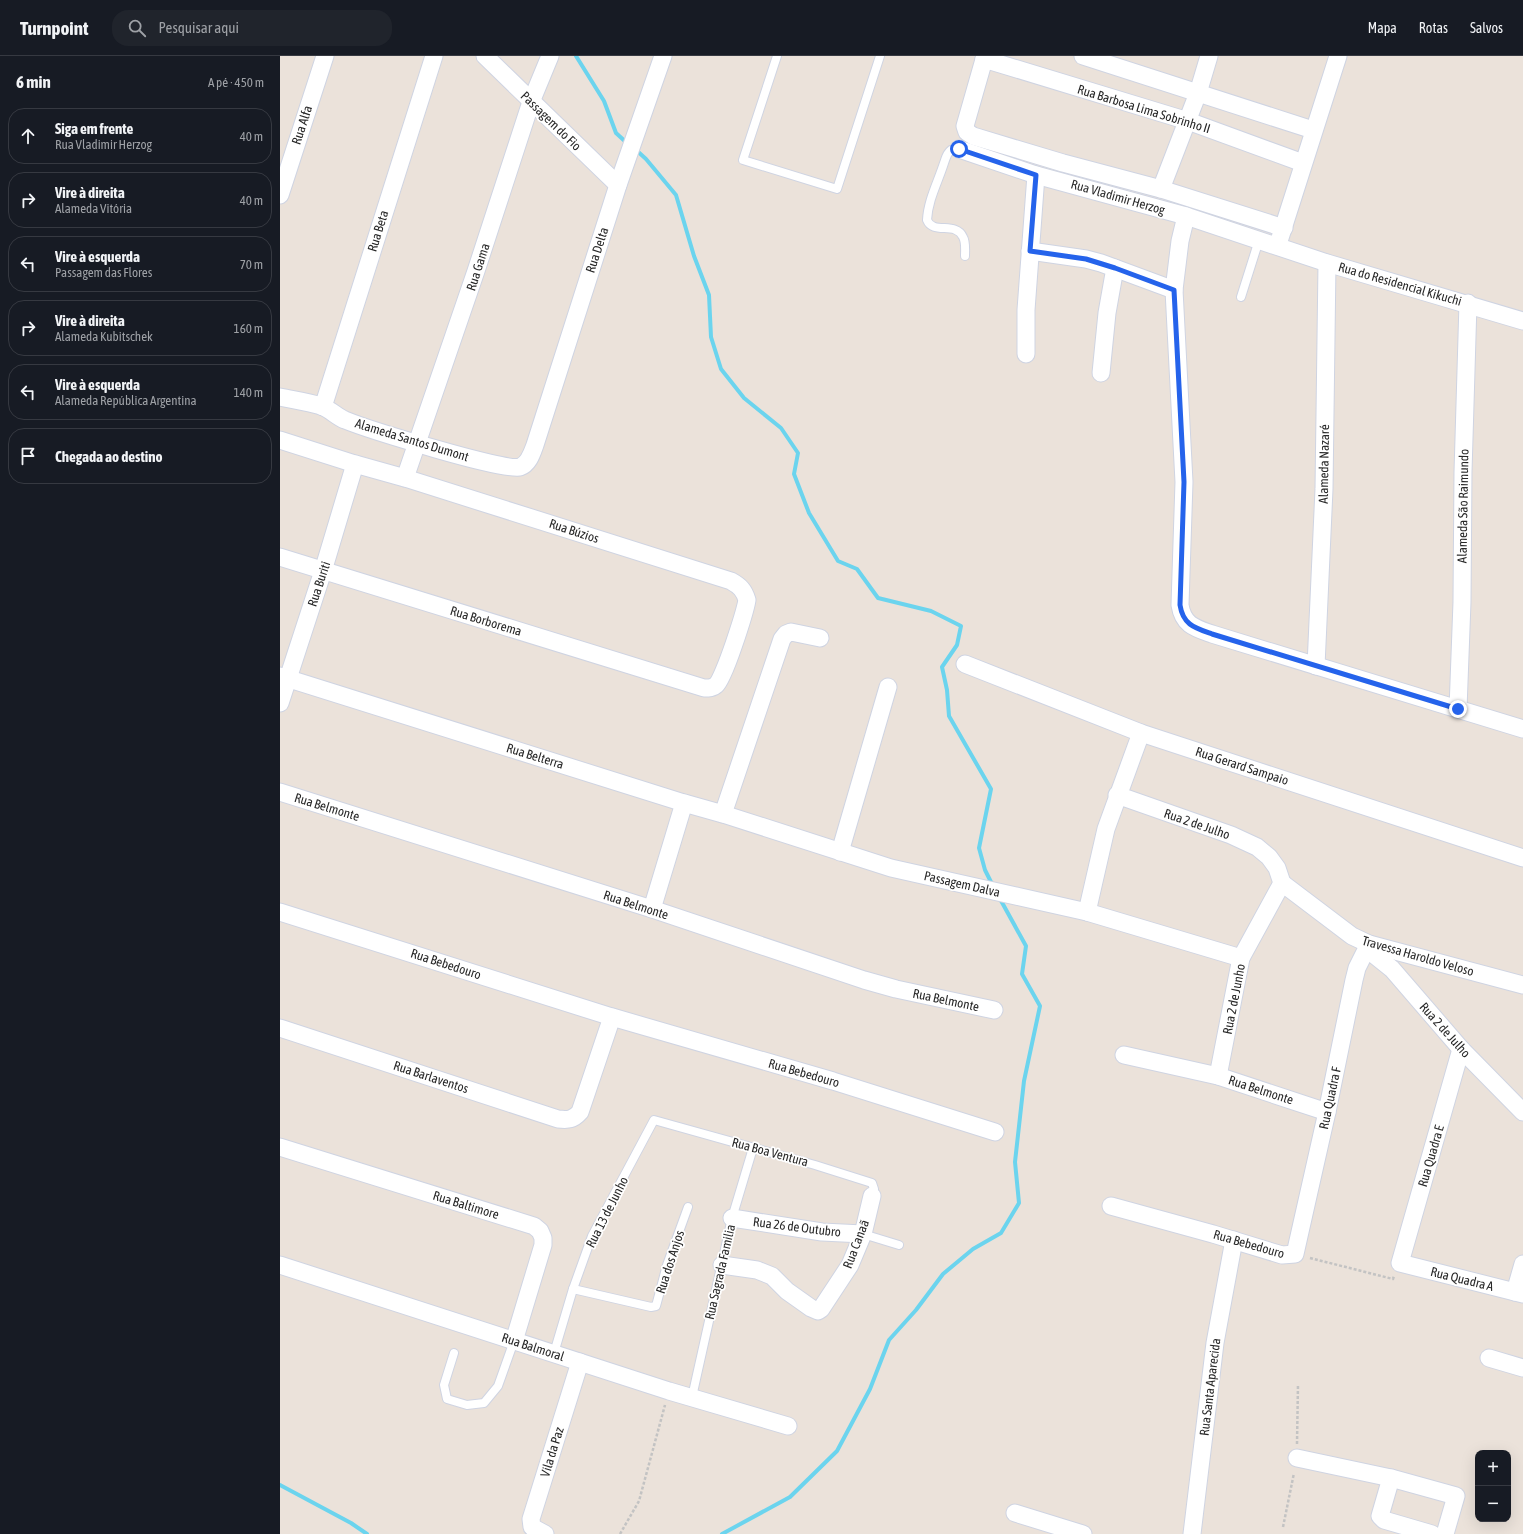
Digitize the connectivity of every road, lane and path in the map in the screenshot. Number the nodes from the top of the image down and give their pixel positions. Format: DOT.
graph roads {
  1 [pos="325,56"];
  2 [pos="434,56"];
  3 [pos="485,56"];
  4 [pos="550,56"];
  5 [pos="663,56"];
  6 [pos="777,56"];
  7 [pos="880,56"];
  8 [pos="1083,56"];
  9 [pos="1209,56"];
  10 [pos="1338,56"];
  11 [pos="984,58"];
  12 [pos="1198,93"];
  13 [pos="531,102"];
  14 [pos="1188,121"];
  15 [pos="1313,130"];
  16 [pos="959,149"];
  17 [pos="1303,163"];
  18 [pos="1036,175"];
  19 [pos="618,185"];
  20 [pos="1162,189"];
  21 [pos="280,195"];
  22 [pos="1186,216"];
  23 [pos="1284,228"];
  24 [pos="1259,240"];
  25 [pos="1276,246"];
  26 [pos="1030,251"];
  27 [pos="965,256"];
  28 [pos="1327,263"];
  29 [pos="1115,268"];
  30 [pos="1174,290"];
  31 [pos="1241,298"];
  32 [pos="1468,303"];
  33 [pos="1523,321"];
  34 [pos="1026,354"];
  35 [pos="1101,373"];
  36 [pos="280,397"];
  37 [pos="323,407"];
  38 [pos="280,440"];
  39 [pos="417,443"];
  40 [pos="535,445"];
  41 [pos="355,464"];
  42 [pos="406,478"];
  43 [pos="280,557"];
  44 [pos="323,571"];
  45 [pos="820,638"];
  46 [pos="965,664"];
  47 [pos="1316,666"];
  48 [pos="284,677"];
  49 [pos="692,684"];
  50 [pos="888,687"];
  51 [pos="280,703"];
  52 [pos="1458,709"];
  53 [pos="1523,729"];
  54 [pos="1141,733"];
  55 [pos="280,792"];
  56 [pos="1117,795"];
  57 [pos="684,803"];
  58 [pos="723,814"];
  59 [pos="840,852"];
  60 [pos="1523,858"];
  61 [pos="1282,883"];
  62 [pos="652,909"];
  63 [pos="280,912"];
  64 [pos="1086,912"];
  65 [pos="1368,946"];
  66 [pos="1241,958"];
  67 [pos="1523,985"];
  68 [pos="994,1010"];
  69 [pos="612,1017"];
  70 [pos="280,1028"];
  71 [pos="1461,1049"];
  72 [pos="1124,1055"];
  73 [pos="1218,1076"];
  74 [pos="1327,1112"];
  75 [pos="1523,1112"];
  76 [pos="654,1120"];
  77 [pos="995,1132"];
  78 [pos="280,1147"];
  79 [pos="753,1148"];
  80 [pos="872,1196"];
  81 [pos="1111,1206"];
  82 [pos="688,1207"];
  83 [pos="732,1218"];
  84 [pos="863,1234"];
  85 [pos="1234,1240"];
  86 [pos="899,1245"];
  87 [pos="1295,1254"];
  88 [pos="1400,1263"];
  89 [pos="1523,1264"];
  90 [pos="280,1265"];
  91 [pos="722,1265"];
  92 [pos="573,1289"];
  93 [pos="1519,1293"];
  94 [pos="514,1341"];
  95 [pos="454,1353"];
  96 [pos="554,1353"];
  97 [pos="1489,1358"];
  98 [pos="580,1362"];
  99 [pos="1523,1368"];
  100 [pos="669,1391"];
  101 [pos="692,1397"];
  102 [pos="788,1426"];
  103 [pos="1297,1458"];
  104 [pos="1391,1478"];
  105 [pos="1015,1513"];
  106 [pos="545,1534"];
  107 [pos="620,1534"];
  108 [pos="1083,1534"];
  109 [pos="1192,1534"];
  110 [pos="1432,1534"];
  111 [pos="1445,1534"];
  1 -- 21 [label="street, Rua Alfa"];
  2 -- 37 [label="street, Rua Beta"];
  3 -- 13 [label="street, Passagem do Fio"];
  4 -- 13 [label="street, Rua Gama"];
  5 -- 19 [label="street, Rua Delta"];
  6 -- 7 [label="lane"];
  8 -- 12 [label="street"];
  9 -- 12 [label="street"];
  10 -- 15 [label="street"];
  11 -- 14 [label="street, Rua Barbosa Lima Sobrinho II"];
  11 -- 20 [label="street"];
  12 -- 14 [label="street"];
  12 -- 15 [label="street"];
  13 -- 19 [label="street, Passagem do Fio"];
  13 -- 39 [label="street, Rua Gama"];
  14 -- 17 [label="street, Rua Barbosa Lima Sobrinho II"];
  14 -- 20 [label="street"];
  15 -- 17 [label="street"];
  16 -- 18 [label="street, Rua Vladimir Herzog"];
  16 -- 27 [label="lane"];
  17 -- 23 [label="street"];
  18 -- 22 [label="street, Rua Vladimir Herzog"];
  18 -- 26 [label="street"];
  19 -- 40 [label="street, Rua Delta"];
  20 -- 23 [label="street"];
  22 -- 24 [label="street, Rua Vladimir Herzog"];
  22 -- 30 [label="street"];
  23 -- 25 [label="street"];
  24 -- 25 [label="street, Rua Vladimir Herzog"];
  24 -- 31 [label="lane"];
  25 -- 28 [label="street, Rua do Residencial Kikuchi"];
  26 -- 29 [label="street"];
  26 -- 34 [label="street"];
  28 -- 32 [label="street, Rua do Residencial Kikuchi"];
  28 -- 47 [label="street, Alameda Nazaré"];
  29 -- 30 [label="street"];
  29 -- 35 [label="street"];
  30 -- 47 [label="street"];
  32 -- 33 [label="street, Rua do Residencial Kikuchi"];
  32 -- 52 [label="street, Alameda São Raimundo"];
  36 -- 37 [label="street, Alameda Santos Dumont"];
  37 -- 39 [label="street, Alameda Santos Dumont"];
  38 -- 41 [label="street, Rua Búzios"];
  39 -- 40 [label="street, Alameda Santos Dumont"];
  39 -- 42 [label="street, Rua Gama"];
  41 -- 42 [label="street, Rua Búzios"];
  41 -- 44 [label="street, Rua Buriti"];
  42 -- 49 [label="street, Rua Búzios"];
  43 -- 44 [label="street, Rua Borborema"];
  44 -- 48 [label="street, Rua Buriti"];
  44 -- 49 [label="street, Rua Borborema"];
  45 -- 58 [label="street"];
  46 -- 54 [label="street, Rua Gerard Sampaio"];
  47 -- 52 [label="street"];
  48 -- 51 [label="street, Rua Buriti"];
  48 -- 57 [label="street, Rua Belterra"];
  50 -- 59 [label="street"];
  52 -- 53 [label="street"];
  54 -- 56 [label="street"];
  54 -- 60 [label="street, Rua Gerard Sampaio"];
  55 -- 62 [label="street, Rua Belmonte"];
  56 -- 61 [label="street, Rua 2 de Julho"];
  56 -- 64 [label="street"];
  57 -- 58 [label="street, Passagem Dalva"];
  57 -- 62 [label="street"];
  58 -- 59 [label="street, Passagem Dalva"];
  59 -- 64 [label="street, Passagem Dalva"];
  61 -- 65 [label="street, Travessa Haroldo Veloso"];
  61 -- 66 [label="street, Rua 2 de Junho"];
  62 -- 68 [label="street, Rua Belmonte"];
  63 -- 69 [label="street, Rua Bebedouro"];
  64 -- 66 [label="street, Passagem Dalva"];
  65 -- 67 [label="street, Travessa Haroldo Veloso"];
  65 -- 71 [label="street, Rua 2 de Julho"];
  65 -- 74 [label="street, Rua Quadra F"];
  66 -- 73 [label="street, Rua 2 de Junho"];
  69 -- 70 [label="street, Rua Barlaventos"];
  69 -- 77 [label="street, Rua Bebedouro"];
  71 -- 75 [label="street, Rua 2 de Julho"];
  71 -- 88 [label="street, Rua Quadra E"];
  72 -- 73 [label="street, Rua Belmonte"];
  73 -- 74 [label="street, Rua Belmonte"];
  74 -- 87 [label="street, Rua Quadra F"];
  76 -- 79 [label="lane, Rua Boa Ventura"];
  76 -- 92 [label="lane, Rua 13 de Junho"];
  78 -- 94 [label="street, Rua Baltimore"];
  79 -- 80 [label="lane, Rua Boa Ventura"];
  79 -- 83 [label="lane, Rua Sagrada Familia"];
  80 -- 84 [label="street, Rua Canaã"];
  81 -- 85 [label="street, Rua Bebedouro"];
  82 -- 92 [label="lane, Rua dos Anjos"];
  83 -- 84 [label="street, Rua 26 de Outubro"];
  83 -- 91 [label="lane, Rua Sagrada Familia"];
  84 -- 86 [label="lane"];
  84 -- 91 [label="street, Rua Canaã"];
  85 -- 87 [label="street, Rua Bebedouro"];
  85 -- 109 [label="street, Rua Santa Aparecida"];
  87 -- 88 [label="path, Rua Bebedouro"];
  88 -- 93 [label="street, Rua Quadra A"];
  89 -- 93 [label="street"];
  90 -- 94 [label="street, Rua Balmoral"];
  91 -- 101 [label="lane, Rua Sagrada Familia"];
  92 -- 96 [label="lane, Rua 13 de Junho"];
  94 -- 95 [label="lane"];
  94 -- 96 [label="street, Rua Balmoral"];
  96 -- 98 [label="street, Rua Balmoral"];
  97 -- 99 [label="street"];
  98 -- 100 [label="street, Rua Balmoral"];
  98 -- 106 [label="street, Vila da Paz"];
  100 -- 101 [label="street, Rua Balmoral"];
  100 -- 107 [label="path"];
  101 -- 102 [label="street, Rua Balmoral"];
  103 -- 104 [label="street"];
  104 -- 110 [label="street"];
  104 -- 111 [label="street"];
  105 -- 108 [label="street"];
}
